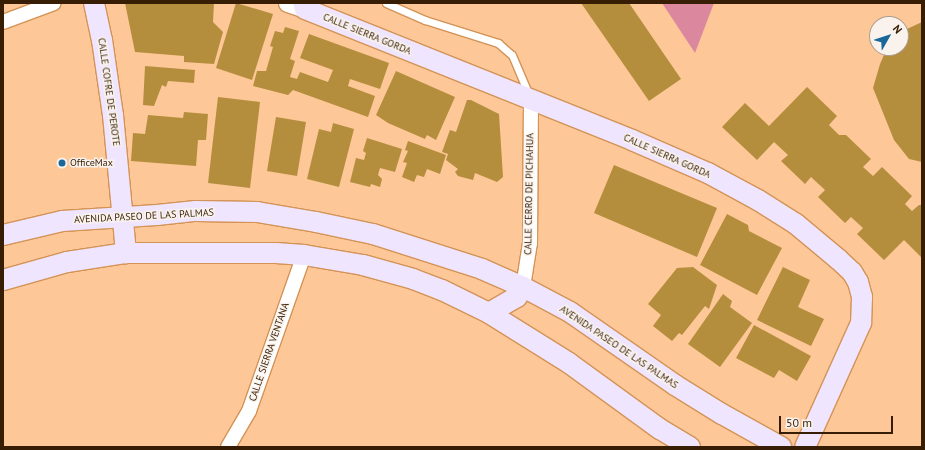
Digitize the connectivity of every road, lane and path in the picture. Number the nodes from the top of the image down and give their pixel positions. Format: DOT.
graph roads {
  1 [pos="54,3"];
  2 [pos="94,3"];
  3 [pos="386,3"];
  4 [pos="298,5"];
  5 [pos="3,22"];
  6 [pos="531,100"];
  7 [pos="123,216"];
  8 [pos="3,235"];
  9 [pos="126,253"];
  10 [pos="304,254"];
  11 [pos="3,280"];
  12 [pos="523,288"];
  13 [pos="489,313"];
  14 [pos="773,445"];
  15 [pos="228,447"];
  16 [pos="690,447"];
  17 [pos="805,447"];
  1 -- 5 [label="street"];
  2 -- 7 [label="main road, CALLE COFRE DE PEROTE"];
  3 -- 6 [label="lane"];
  4 -- 6 [label="main road, CALLE SIERRA GORDA"];
  6 -- 12 [label="street, CALLE CERRO DE PICHAHUA"];
  6 -- 17 [label="main road, CALLE SIERRA GORDA"];
  7 -- 8 [label="main road, AVENIDA PASEO DE LAS PALMAS"];
  7 -- 9 [label="main road, CALLE COFRE DE PEROTE"];
  7 -- 12 [label="main road, AVENIDA PASEO DE LAS PALMAS"];
  9 -- 10 [label="main road"];
  9 -- 11 [label="main road"];
  10 -- 13 [label="main road"];
  10 -- 15 [label="street, CALLE SIERRA VENTANA"];
  12 -- 13 [label="main road"];
  12 -- 14 [label="main road, AVENIDA PASEO DE LAS PALMAS"];
  13 -- 16 [label="main road"];
}
